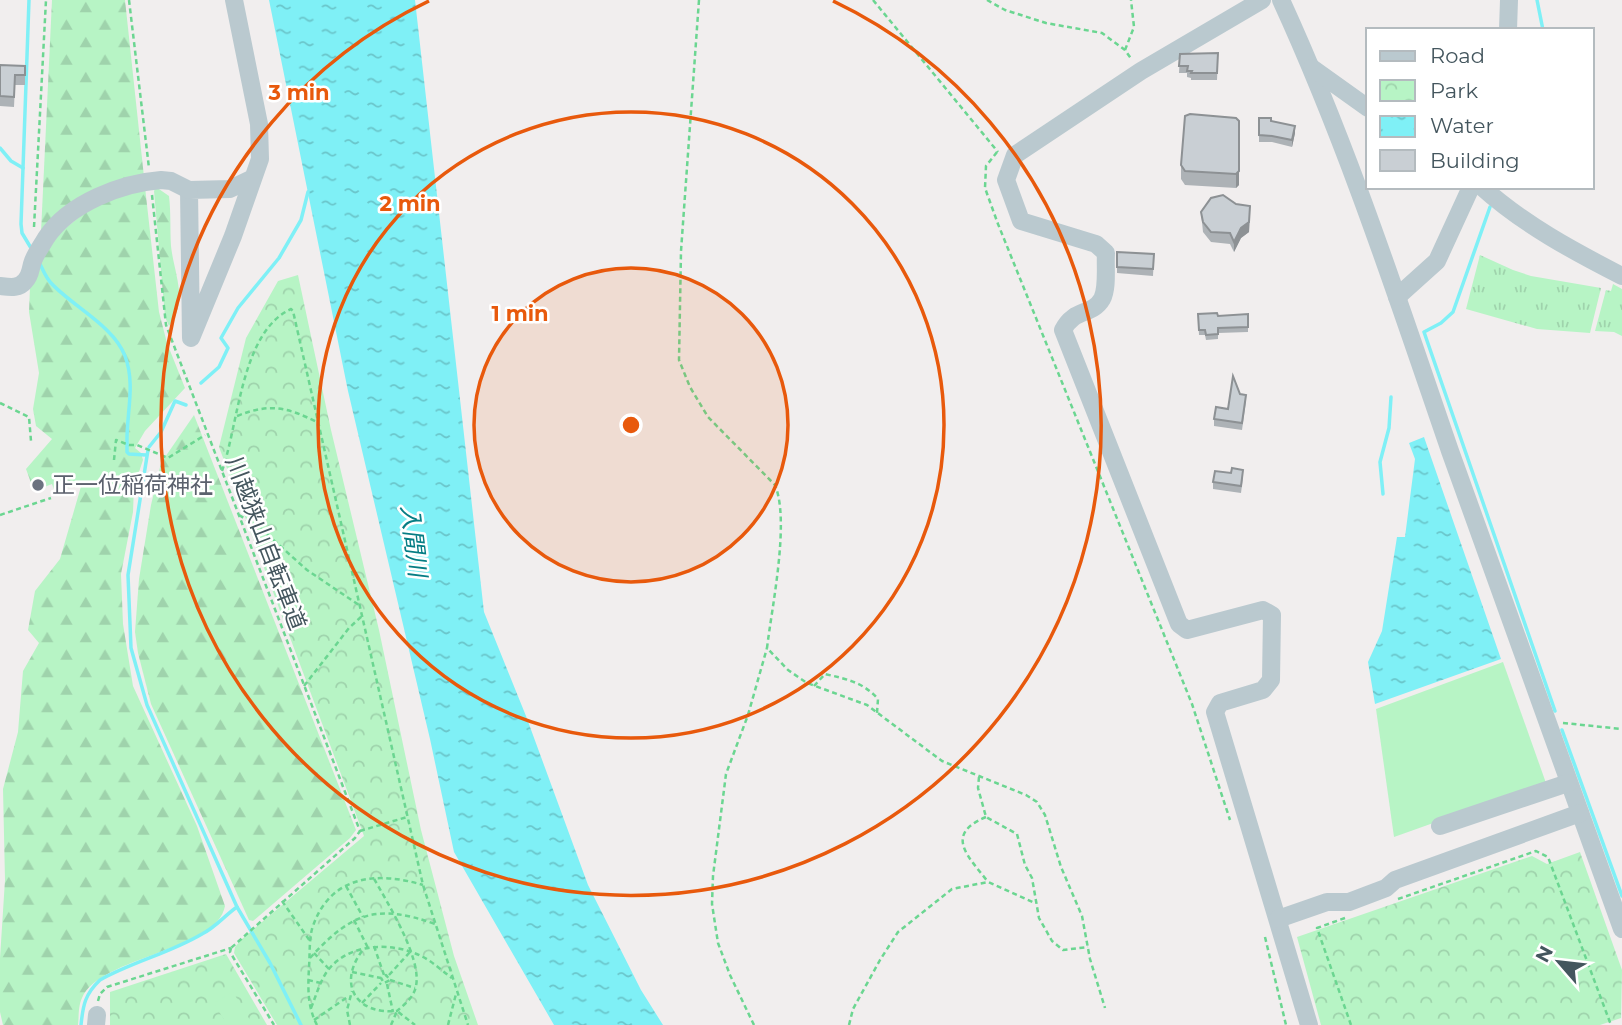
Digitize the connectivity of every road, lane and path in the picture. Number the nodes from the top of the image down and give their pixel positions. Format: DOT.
graph roads {
  1 [pos="46,0"];
  2 [pos="129,0"];
  3 [pos="234,0"];
  4 [pos="699,0"];
  5 [pos="873,0"];
  6 [pos="988,0"];
  7 [pos="1131,0"];
  8 [pos="1262,0"];
  9 [pos="1281,0"];
  10 [pos="1509,0"];
  11 [pos="1508,28"];
  12 [pos="1125,50"];
  13 [pos="1312,68"];
  14 [pos="1141,71"];
  15 [pos="1366,107"];
  16 [pos="1006,153"];
  17 [pos="253,178"];
  18 [pos="151,181"];
  19 [pos="1470,189"];
  20 [pos="1484,189"];
  21 [pos="189,190"];
  22 [pos="34,228"];
  23 [pos="1622,276"];
  24 [pos="0,286"];
  25 [pos="1396,297"];
  26 [pos="0,403"];
  27 [pos="237,416"];
  28 [pos="317,422"];
  29 [pos="206,434"];
  30 [pos="31,441"];
  31 [pos="114,460"];
  32 [pos="222,471"];
  33 [pos="51,498"];
  34 [pos="0,515"];
  35 [pos="239,515"];
  36 [pos="359,606"];
  37 [pos="362,616"];
  38 [pos="767,648"];
  39 [pos="304,686"];
  40 [pos="814,686"];
  41 [pos="877,713"];
  42 [pos="1546,721"];
  43 [pos="1622,729"];
  44 [pos="979,777"];
  45 [pos="1569,783"];
  46 [pos="1580,814"];
  47 [pos="407,817"];
  48 [pos="986,817"];
  49 [pos="1231,823"];
  50 [pos="1440,825"];
  51 [pos="360,831"];
  52 [pos="373,877"];
  53 [pos="988,882"];
  54 [pos="423,884"];
  55 [pos="346,886"];
  56 [pos="282,901"];
  57 [pos="1394,901"];
  58 [pos="1035,903"];
  59 [pos="393,913"];
  60 [pos="1356,914"];
  61 [pos="363,917"];
  62 [pos="354,920"];
  63 [pos="1271,923"];
  64 [pos="435,924"];
  65 [pos="1622,929"];
  66 [pos="310,941"];
  67 [pos="374,946"];
  68 [pos="1088,947"];
  69 [pos="231,948"];
  70 [pos="368,948"];
  71 [pos="362,951"];
  72 [pos="410,952"];
  73 [pos="314,953"];
  74 [pos="310,958"];
  75 [pos="329,969"];
  76 [pos="352,972"];
  77 [pos="452,978"];
  78 [pos="385,979"];
  79 [pos="308,980"];
  80 [pos="321,983"];
  81 [pos="415,988"];
  82 [pos="352,991"];
  83 [pos="456,992"];
  84 [pos="349,996"];
  85 [pos="362,1003"];
  86 [pos="1105,1007"];
  87 [pos="311,1009"];
  88 [pos="395,1012"];
  89 [pos="97,1020"];
  90 [pos="314,1020"];
  91 [pos="274,1025"];
  92 [pos="317,1025"];
  93 [pos="350,1025"];
  94 [pos="391,1025"];
  95 [pos="415,1025"];
  96 [pos="448,1025"];
  97 [pos="468,1025"];
  98 [pos="754,1025"];
  99 [pos="849,1025"];
  100 [pos="1286,1025"];
  101 [pos="1309,1025"];
  102 [pos="1351,1025"];
  103 [pos="1611,1025"];
  1 -- 22 [label="path"];
  2 -- 18 [label="path, 川越狭山自転車道"];
  3 -- 17 [label="street"];
  4 -- 38 [label="path"];
  5 -- 16 [label="path"];
  6 -- 12 [label="path"];
  7 -- 12 [label="path"];
  8 -- 14 [label="street"];
  9 -- 13 [label="street"];
  10 -- 11 [label="street"];
  12 -- 14 [label="path"];
  13 -- 15 [label="street"];
  13 -- 25 [label="street"];
  14 -- 16 [label="street"];
  16 -- 49 [label="path"];
  16 -- 63 [label="street"];
  17 -- 21 [label="street"];
  17 -- 21 [label="street"];
  18 -- 21 [label="street"];
  18 -- 24 [label="street"];
  18 -- 29 [label="path, 川越狭山自転車道"];
  19 -- 25 [label="street"];
  20 -- 23 [label="street"];
  25 -- 42 [label="street"];
  26 -- 30 [label="path"];
  27 -- 28 [label="path"];
  27 -- 28 [label="path"];
  27 -- 32 [label="path"];
  28 -- 36 [label="path"];
  29 -- 31 [label="path"];
  29 -- 32 [label="path, 川越狭山自転車道"];
  32 -- 35 [label="path, 川越狭山自転車道"];
  33 -- 34 [label="path"];
  35 -- 36 [label="path"];
  35 -- 39 [label="path, 川越狭山自転車道"];
  36 -- 37 [label="path"];
  37 -- 39 [label="path"];
  37 -- 47 [label="path"];
  38 -- 40 [label="path"];
  38 -- 98 [label="path"];
  39 -- 51 [label="path, 川越狭山自転車道"];
  40 -- 41 [label="path"];
  40 -- 41 [label="path"];
  41 -- 44 [label="path"];
  42 -- 43 [label="path"];
  42 -- 45 [label="street"];
  44 -- 48 [label="path"];
  44 -- 68 [label="path"];
  45 -- 46 [label="street"];
  45 -- 50 [label="street"];
  46 -- 63 [label="street"];
  46 -- 65 [label="street"];
  47 -- 51 [label="path"];
  47 -- 54 [label="path"];
  48 -- 53 [label="path"];
  48 -- 58 [label="path"];
  51 -- 56 [label="path"];
  52 -- 54 [label="path"];
  52 -- 55 [label="path"];
  52 -- 59 [label="path"];
  53 -- 58 [label="path"];
  53 -- 99 [label="path"];
  54 -- 64 [label="path"];
  55 -- 61 [label="path"];
  55 -- 66 [label="path"];
  56 -- 66 [label="path"];
  56 -- 69 [label="path"];
  57 -- 103 [label="path"];
  58 -- 68 [label="path"];
  59 -- 61 [label="path"];
  59 -- 64 [label="path"];
  59 -- 72 [label="path"];
  60 -- 102 [label="path"];
  61 -- 62 [label="path"];
  62 -- 70 [label="path"];
  62 -- 73 [label="path"];
  63 -- 100 [label="path"];
  63 -- 101 [label="street"];
  64 -- 77 [label="path"];
  66 -- 74 [label="path"];
  67 -- 70 [label="path"];
  67 -- 72 [label="path"];
  67 -- 78 [label="path"];
  68 -- 86 [label="path"];
  69 -- 89 [label="path"];
  69 -- 91 [label="path"];
  70 -- 71 [label="path"];
  71 -- 75 [label="path"];
  71 -- 76 [label="path"];
  72 -- 77 [label="path"];
  72 -- 78 [label="path"];
  72 -- 81 [label="path"];
  73 -- 74 [label="path"];
  73 -- 75 [label="path"];
  74 -- 79 [label="path"];
  75 -- 80 [label="path"];
  76 -- 78 [label="path"];
  76 -- 82 [label="path"];
  77 -- 83 [label="path"];
  78 -- 81 [label="path"];
  78 -- 85 [label="path"];
  78 -- 88 [label="path"];
  79 -- 80 [label="path"];
  79 -- 87 [label="path"];
  80 -- 87 [label="path"];
  81 -- 88 [label="path"];
  82 -- 84 [label="path"];
  82 -- 85 [label="path"];
  83 -- 96 [label="path"];
  83 -- 97 [label="path"];
  84 -- 90 [label="path"];
  84 -- 93 [label="path"];
  85 -- 88 [label="path"];
  87 -- 90 [label="path"];
  88 -- 94 [label="path"];
  88 -- 95 [label="path"];
  90 -- 92 [label="path"];
}
